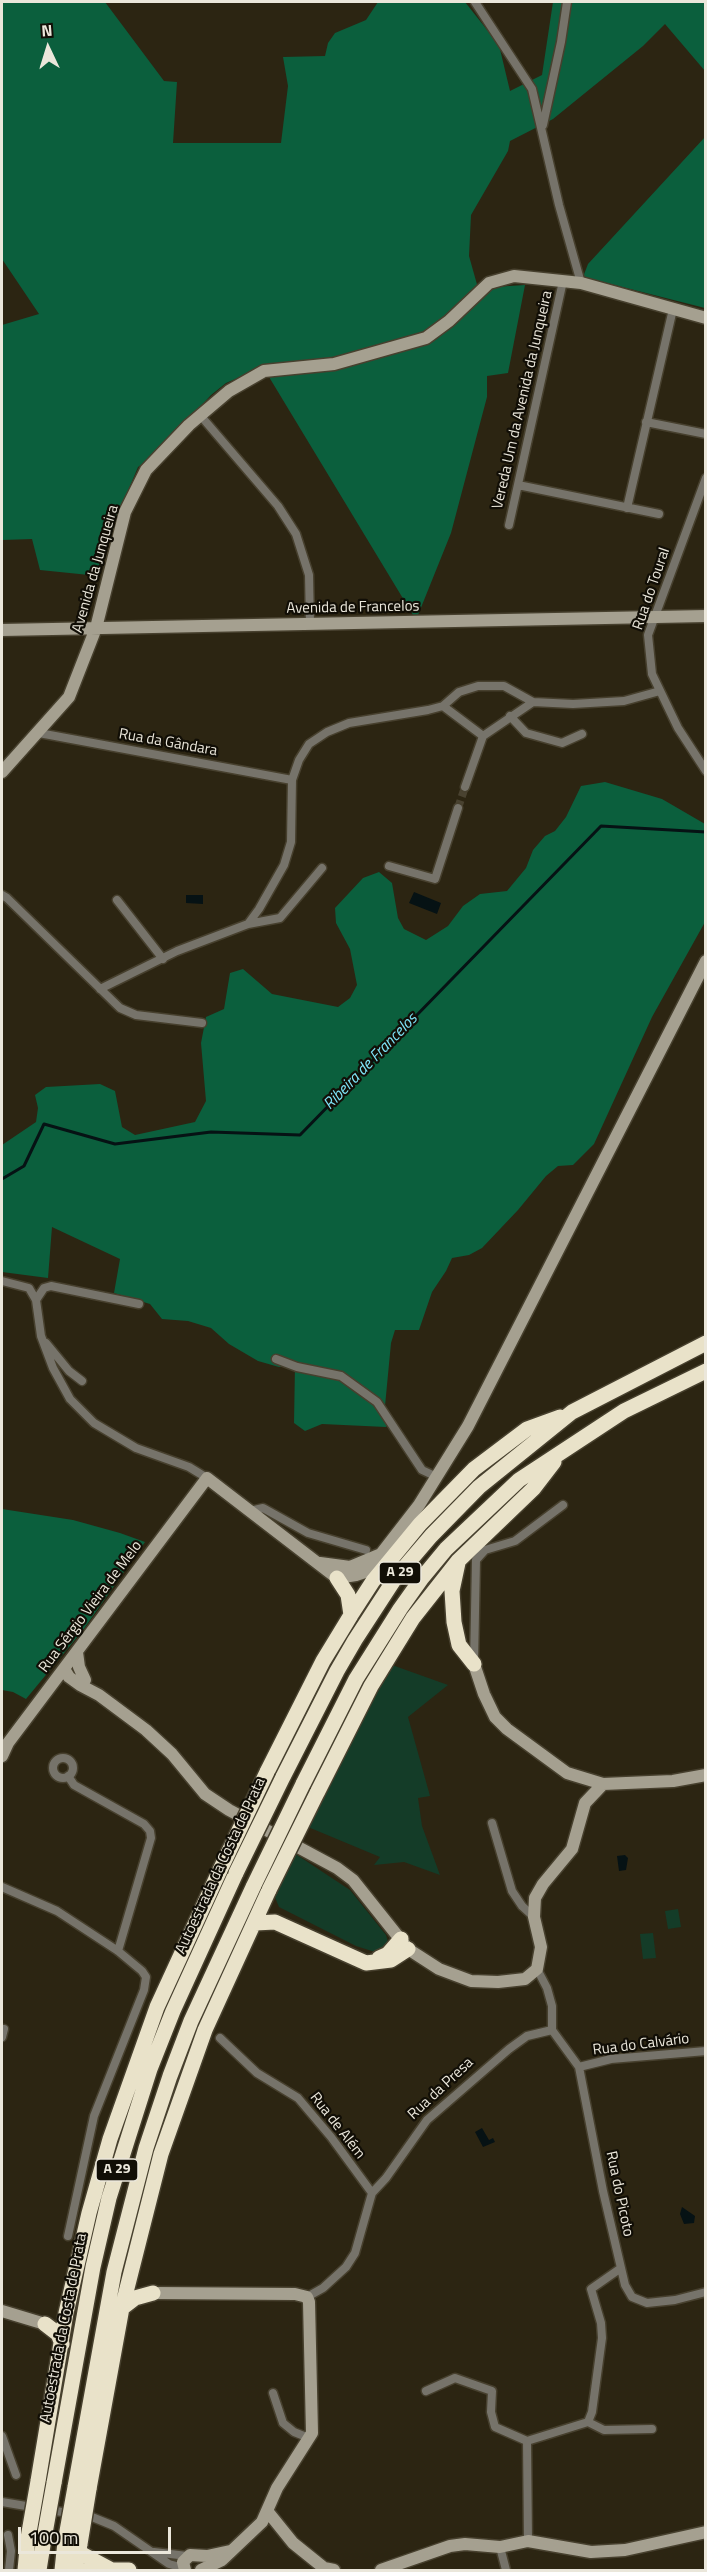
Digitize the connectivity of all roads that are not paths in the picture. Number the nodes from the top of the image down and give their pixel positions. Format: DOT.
graph roads {
  1 [pos="475,2"];
  2 [pos="567,2"];
  3 [pos="542,128"];
  4 [pos="563,281"];
  5 [pos="581,283"];
  6 [pos="673,309"];
  7 [pos="705,318"];
  8 [pos="200,416"];
  9 [pos="646,422"];
  10 [pos="705,434"];
  11 [pos="705,478"];
  12 [pos="518,485"];
  13 [pos="627,508"];
  14 [pos="659,514"];
  15 [pos="509,525"];
  16 [pos="705,616"];
  17 [pos="653,618"];
  18 [pos="310,624"];
  19 [pos="96,628"];
  20 [pos="2,630"];
  21 [pos="660,691"];
  22 [pos="533,702"];
  23 [pos="443,706"];
  24 [pos="510,716"];
  25 [pos="39,733"];
  26 [pos="582,734"];
  27 [pos="483,736"];
  28 [pos="705,771"];
  29 [pos="2,772"];
  30 [pos="292,780"];
  31 [pos="465,787"];
  32 [pos="458,808"];
  33 [pos="389,866"];
  34 [pos="322,868"];
  35 [pos="2,895"];
  36 [pos="117,900"];
  37 [pos="248,924"];
  38 [pos="163,959"];
  39 [pos="705,961"];
  40 [pos="100,989"];
  41 [pos="202,1023"];
  42 [pos="2,1281"];
  43 [pos="36,1300"];
  44 [pos="139,1304"];
  45 [pos="40,1336"];
  46 [pos="705,1343"];
  47 [pos="276,1359"];
  48 [pos="705,1371"];
  49 [pos="82,1382"];
  50 [pos="572,1412"];
  51 [pos="564,1450"];
  52 [pos="437,1477"];
  53 [pos="207,1478"];
  54 [pos="563,1505"];
  55 [pos="250,1511"];
  56 [pos="366,1550"];
  57 [pos="381,1554"];
  58 [pos="458,1561"];
  59 [pos="320,1563"];
  60 [pos="337,1578"];
  61 [pos="351,1615"];
  62 [pos="77,1652"];
  63 [pos="474,1665"];
  64 [pos="64,1669"];
  65 [pos="82,1682"];
  66 [pos="50,1687"];
  67 [pos="2,1756"];
  68 [pos="705,1775"];
  69 [pos="69,1776"];
  70 [pos="577,1778"];
  71 [pos="603,1784"];
  72 [pos="585,1803"];
  73 [pos="492,1823"];
  74 [pos="2,1887"];
  75 [pos="263,1891"];
  76 [pos="534,1917"];
  77 [pos="255,1923"];
  78 [pos="404,1944"];
  79 [pos="118,1951"];
  80 [pos="537,1969"];
  81 [pos="552,2030"];
  82 [pos="220,2038"];
  83 [pos="705,2051"];
  84 [pos="579,2067"];
  85 [pos="372,2193"];
  86 [pos="68,2236"];
  87 [pos="621,2268"];
  88 [pos="131,2271"];
  89 [pos="705,2292"];
  90 [pos="153,2294"];
  91 [pos="307,2297"];
  92 [pos="122,2308"];
  93 [pos="2,2311"];
  94 [pos="66,2313"];
  95 [pos="45,2324"];
  96 [pos="62,2343"];
  97 [pos="426,2391"];
  98 [pos="273,2393"];
  99 [pos="588,2422"];
  100 [pos="652,2429"];
  101 [pos="2,2436"];
  102 [pos="309,2438"];
  103 [pos="527,2441"];
  104 [pos="16,2475"];
  105 [pos="82,2488"];
  106 [pos="2,2502"];
  107 [pos="268,2512"];
  108 [pos="705,2532"];
  109 [pos="8,2535"];
  110 [pos="528,2541"];
  111 [pos="75,2545"];
  112 [pos="500,2547"];
  113 [pos="231,2551"];
  114 [pos="189,2563"];
  115 [pos="110,2569"];
  116 [pos="202,2570"];
  117 [pos="382,2570"];
  118 [pos="9,2571"];
  119 [pos="25,2571"];
  120 [pos="39,2571"];
  121 [pos="62,2571"];
  122 [pos="75,2571"];
  123 [pos="88,2571"];
  124 [pos="129,2571"];
  125 [pos="334,2571"];
  126 [pos="506,2571"];
  1 -- 3 [label="street"];
  2 -- 3 [label="street"];
  3 -- 5 [label="street"];
  4 -- 5 [label="street, Avenida da Junqueira"];
  4 -- 8 [label="street, Avenida da Junqueira"];
  4 -- 12 [label="street, Vereda Um da Avenida da Junqueira"];
  5 -- 6 [label="street, Avenida da Junqueira"];
  6 -- 7 [label="street, Avenida da Junqueira"];
  6 -- 9 [label="street"];
  8 -- 18 [label="street"];
  8 -- 19 [label="street, Avenida da Junqueira"];
  9 -- 10 [label="street"];
  9 -- 13 [label="street"];
  11 -- 17 [label="street, Rua do Toural"];
  12 -- 13 [label="street"];
  12 -- 15 [label="street, Vereda Um da Avenida da Junqueira"];
  13 -- 14 [label="street"];
  16 -- 17 [label="street, Avenida de Francelos"];
  17 -- 18 [label="street, Avenida de Francelos"];
  17 -- 21 [label="street, Rua do Toural"];
  18 -- 19 [label="street, Avenida de Francelos"];
  19 -- 20 [label="street, Avenida de Francelos"];
  19 -- 25 [label="street, Avenida da Junqueira"];
  21 -- 22 [label="street"];
  21 -- 28 [label="street, Rua do Toural"];
  22 -- 23 [label="street"];
  22 -- 24 [label="street"];
  23 -- 27 [label="street"];
  23 -- 30 [label="street"];
  24 -- 26 [label="street"];
  24 -- 27 [label="street"];
  25 -- 29 [label="street, Avenida da Junqueira"];
  25 -- 30 [label="street, Rua da Gândara"];
  27 -- 31 [label="street"];
  30 -- 37 [label="street"];
  32 -- 33 [label="street"];
  34 -- 37 [label="street"];
  35 -- 40 [label="street"];
  36 -- 38 [label="street"];
  37 -- 38 [label="street"];
  38 -- 40 [label="street"];
  39 -- 52 [label="street"];
  40 -- 41 [label="street"];
  42 -- 43 [label="street"];
  43 -- 44 [label="street"];
  43 -- 45 [label="street"];
  45 -- 49 [label="street"];
  45 -- 53 [label="street"];
  46 -- 50 [label="highway, Autoestrada da Costa de Prata / A 29"];
  47 -- 52 [label="street"];
  48 -- 51 [label="highway, A 29"];
  50 -- 61 [label="highway, A 29"];
  50 -- 120 [label="highway, Autoestrada da Costa de Prata / A 29, bridge"];
  51 -- 58 [label="highway, A 29"];
  51 -- 75 [label="highway, A 29, bridge"];
  52 -- 57 [label="street"];
  53 -- 55 [label="street"];
  53 -- 62 [label="street, Rua Sérgio Vieira de Melo"];
  54 -- 63 [label="street"];
  55 -- 56 [label="street"];
  55 -- 59 [label="street"];
  57 -- 59 [label="street"];
  57 -- 60 [label="street"];
  58 -- 63 [label="highway"];
  58 -- 75 [label="highway, A 29, bridge"];
  59 -- 60 [label="street"];
  60 -- 61 [label="highway"];
  61 -- 94 [label="highway, A 29, bridge"];
  62 -- 64 [label="street, Rua Sérgio Vieira de Melo"];
  62 -- 65 [label="street"];
  63 -- 70 [label="street"];
  64 -- 65 [label="street"];
  64 -- 66 [label="street, Rua Sérgio Vieira de Melo"];
  65 -- 66 [label="street"];
  65 -- 78 [label="street"];
  66 -- 67 [label="street, Rua Sérgio Vieira de Melo"];
  68 -- 71 [label="street"];
  69 -- 79 [label="street"];
  70 -- 71 [label="street"];
  70 -- 72 [label="street"];
  71 -- 72 [label="street"];
  72 -- 76 [label="street"];
  73 -- 76 [label="street"];
  74 -- 79 [label="street"];
  75 -- 77 [label="highway, A 29"];
  75 -- 78 [label="highway"];
  75 -- 105 [label="highway, A 29"];
  76 -- 80 [label="street"];
  77 -- 78 [label="highway"];
  77 -- 88 [label="highway, A 29"];
  78 -- 80 [label="street"];
  79 -- 86 [label="street"];
  80 -- 81 [label="street"];
  81 -- 84 [label="street, Rua do Picoto"];
  81 -- 85 [label="street, Rua da Presa"];
  82 -- 85 [label="street, Rua de Além"];
  83 -- 84 [label="street, Rua do Calvário"];
  84 -- 87 [label="street, Rua do Picoto"];
  85 -- 91 [label="street, Rua da Presa"];
  87 -- 89 [label="street, Rua do Picoto"];
  87 -- 99 [label="street"];
  88 -- 90 [label="highway"];
  88 -- 92 [label="highway, A 29"];
  90 -- 91 [label="street"];
  90 -- 92 [label="highway"];
  91 -- 102 [label="street"];
  92 -- 105 [label="highway, A 29"];
  93 -- 95 [label="street"];
  94 -- 95 [label="highway"];
  94 -- 96 [label="highway, A 29"];
  95 -- 96 [label="highway"];
  96 -- 119 [label="highway, A 29, bridge"];
  97 -- 103 [label="street"];
  98 -- 102 [label="street"];
  99 -- 100 [label="street"];
  99 -- 103 [label="street"];
  101 -- 104 [label="street"];
  102 -- 107 [label="street"];
  103 -- 110 [label="street"];
  105 -- 111 [label="highway, A 29, bridge"];
  106 -- 114 [label="street"];
  107 -- 113 [label="street"];
  107 -- 125 [label="street"];
  108 -- 110 [label="street"];
  109 -- 118 [label="street"];
  110 -- 112 [label="street"];
  111 -- 115 [label="highway"];
  111 -- 121 [label="highway, A 29"];
  111 -- 122 [label="highway, A 29"];
  112 -- 117 [label="street"];
  112 -- 126 [label="street"];
  113 -- 114 [label="street"];
  113 -- 116 [label="street"];
  114 -- 116 [label="street"];
  115 -- 123 [label="highway"];
  115 -- 124 [label="highway"];
}
